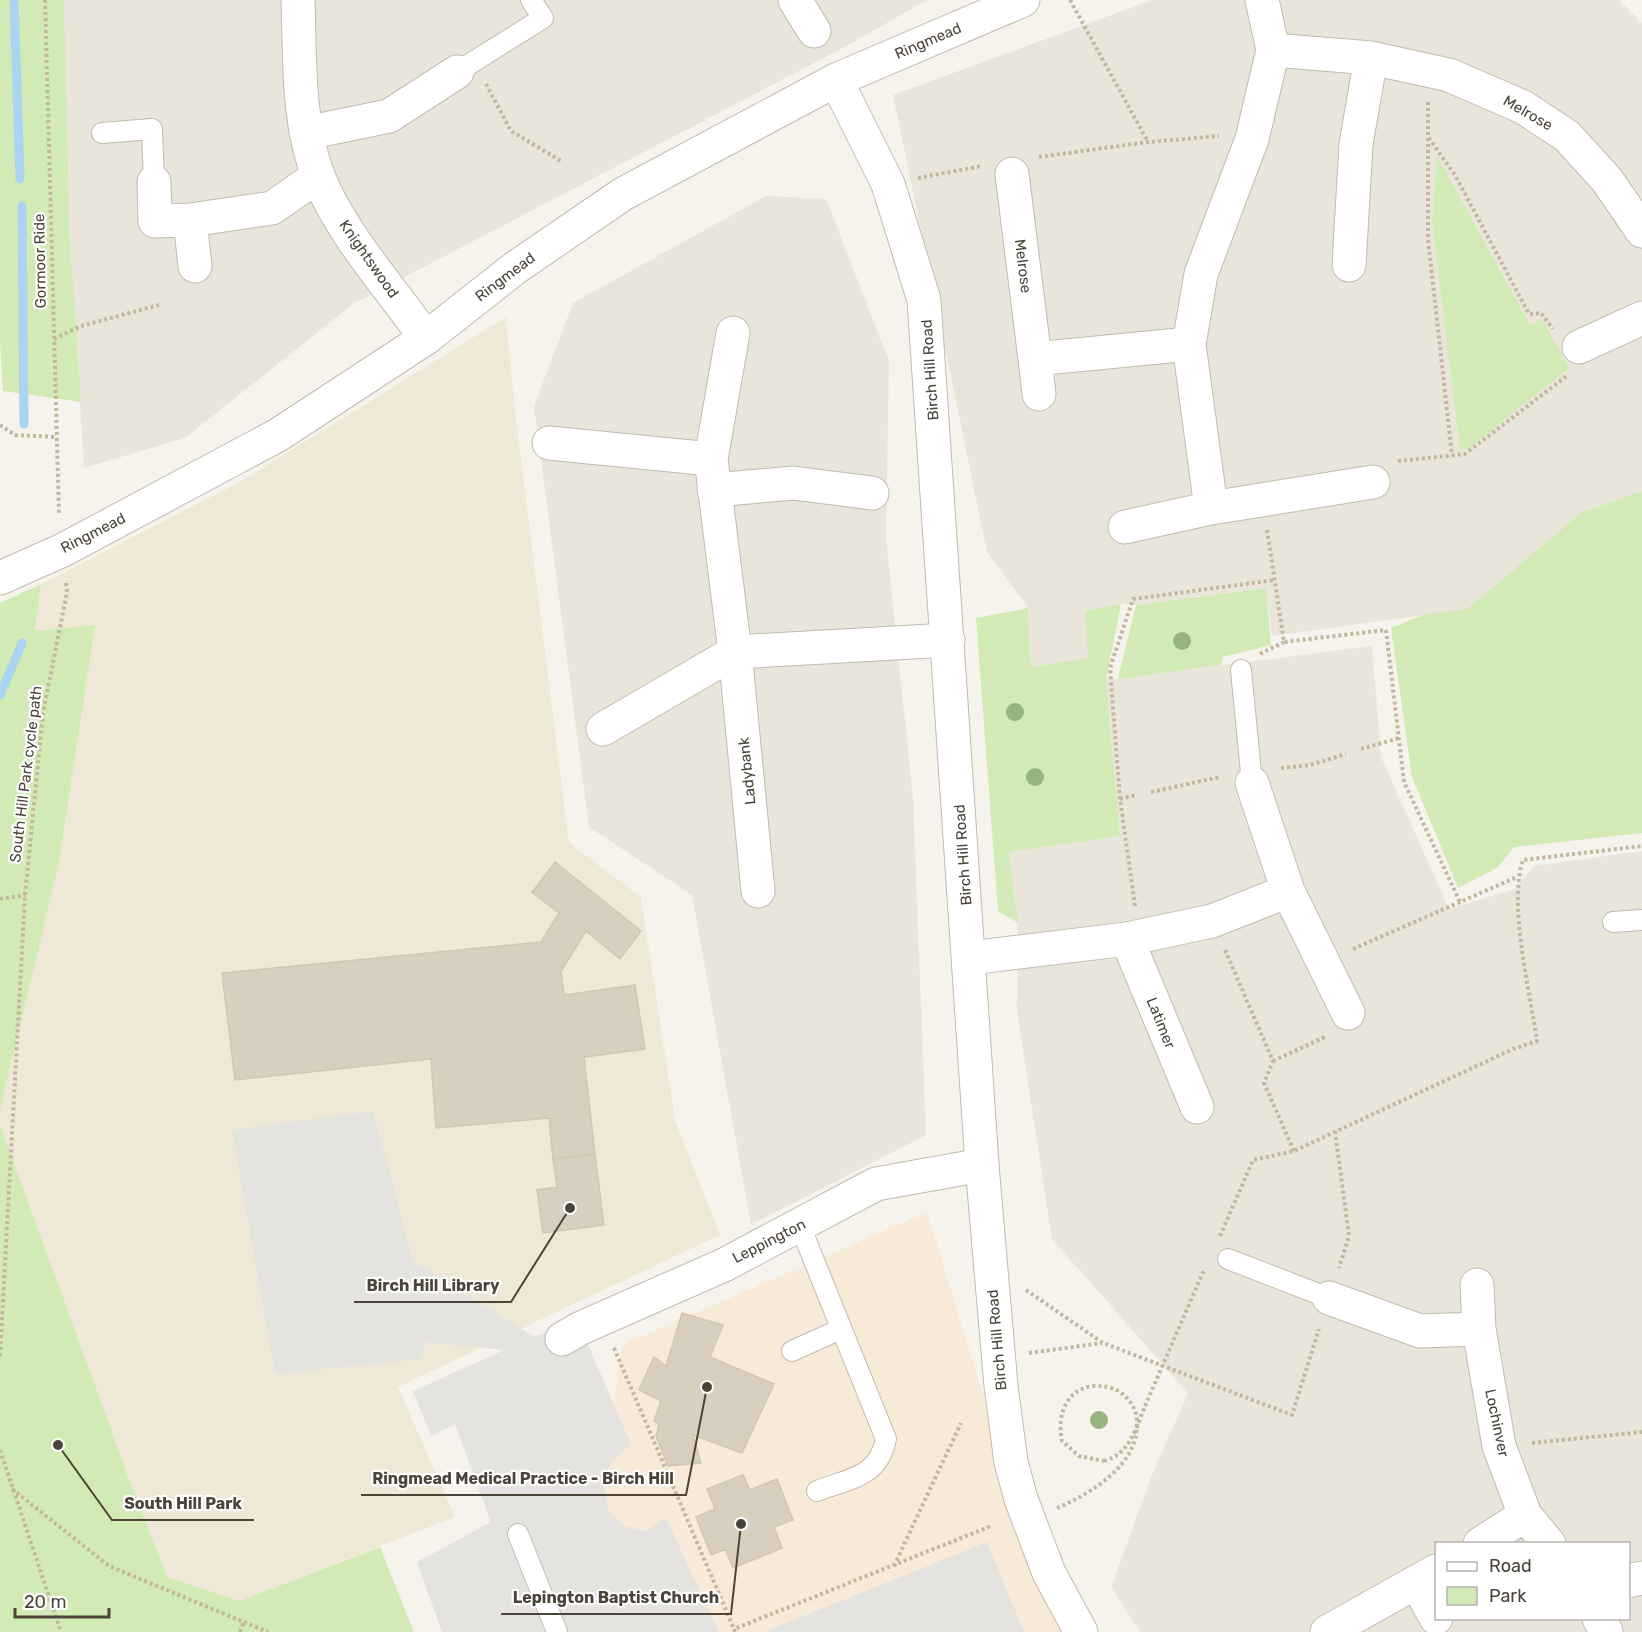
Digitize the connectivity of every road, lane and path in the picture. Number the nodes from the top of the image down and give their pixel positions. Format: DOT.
graph roads {
  1 [pos="40,0"];
  2 [pos="298,0"];
  3 [pos="531,0"];
  4 [pos="795,0"];
  5 [pos="1023,0"];
  6 [pos="1070,0"];
  7 [pos="1262,0"];
  8 [pos="45,2"];
  9 [pos="814,31"];
  10 [pos="1273,50"];
  11 [pos="1371,58"];
  12 [pos="466,67"];
  13 [pos="836,80"];
  14 [pos="1418,97"];
  15 [pos="102,133"];
  16 [pos="306,133"];
  17 [pos="1253,134"];
  18 [pos="1428,137"];
  19 [pos="1148,142"];
  20 [pos="561,161"];
  21 [pos="1011,166"];
  22 [pos="318,176"];
  23 [pos="154,182"];
  24 [pos="888,184"];
  25 [pos="190,220"];
  26 [pos="1642,231"];
  27 [pos="1349,265"];
  28 [pos="195,266"];
  29 [pos="159,305"];
  30 [pos="1642,318"];
  31 [pos="733,333"];
  32 [pos="426,338"];
  33 [pos="54,339"];
  34 [pos="1189,344"];
  35 [pos="1572,351"];
  36 [pos="1035,359"];
  37 [pos="1039,394"];
  38 [pos="0,425"];
  39 [pos="56,437"];
  40 [pos="549,443"];
  41 [pos="1452,455"];
  42 [pos="712,474"];
  43 [pos="1373,482"];
  44 [pos="872,493"];
  45 [pos="1262,500"];
  46 [pos="1211,508"];
  47 [pos="59,521"];
  48 [pos="1125,527"];
  49 [pos="0,578"];
  50 [pos="1275,580"];
  51 [pos="67,592"];
  52 [pos="948,640"];
  53 [pos="735,651"];
  54 [pos="1241,670"];
  55 [pos="603,729"];
  56 [pos="1399,738"];
  57 [pos="1361,749"];
  58 [pos="1252,783"];
  59 [pos="1136,795"];
  60 [pos="1120,799"];
  61 [pos="1642,846"];
  62 [pos="1517,877"];
  63 [pos="758,891"];
  64 [pos="1288,891"];
  65 [pos="25,896"];
  66 [pos="0,898"];
  67 [pos="1460,902"];
  68 [pos="1642,920"];
  69 [pos="1212,921"];
  70 [pos="1613,922"];
  71 [pos="1133,938"];
  72 [pos="970,958"];
  73 [pos="1325,962"];
  74 [pos="1348,1013"];
  75 [pos="1273,1061"];
  76 [pos="1197,1107"];
  77 [pos="1335,1131"];
  78 [pos="1293,1151"];
  79 [pos="982,1165"];
  80 [pos="800,1226"];
  81 [pos="1217,1242"];
  82 [pos="1228,1259"];
  83 [pos="1208,1262"];
  84 [pos="1477,1285"];
  85 [pos="1020,1286"];
  86 [pos="1329,1298"];
  87 [pos="841,1329"];
  88 [pos="1479,1329"];
  89 [pos="561,1339"];
  90 [pos="1103,1343"];
  91 [pos="613,1347"];
  92 [pos="792,1350"];
  93 [pos="1028,1353"];
  94 [pos="0,1356"];
  95 [pos="1160,1367"];
  96 [pos="961,1424"];
  97 [pos="1642,1432"];
  98 [pos="1499,1446"];
  99 [pos="0,1450"];
  100 [pos="12,1489"];
  101 [pos="817,1491"];
  102 [pos="1051,1510"];
  103 [pos="1525,1515"];
  104 [pos="991,1526"];
  105 [pos="518,1534"];
  106 [pos="1482,1542"];
  107 [pos="1547,1542"];
  108 [pos="894,1566"];
  109 [pos="1427,1577"];
  110 [pos="1435,1610"];
  111 [pos="243,1623"];
  112 [pos="735,1631"];
  113 [pos="61,1632"];
  114 [pos="240,1632"];
  115 [pos="268,1632"];
  116 [pos="557,1632"];
  117 [pos="1081,1632"];
  118 [pos="1327,1632"];
  1 -- 8 [label="path"];
  2 -- 16 [label="street, Knightswood"];
  3 -- 12 [label="lane"];
  4 -- 9 [label="street"];
  5 -- 13 [label="street, Ringmead"];
  6 -- 19 [label="path"];
  7 -- 10 [label="street"];
  8 -- 33 [label="path, Gormoor Ride"];
  10 -- 11 [label="street, Melrose"];
  10 -- 17 [label="street"];
  11 -- 26 [label="street, Melrose"];
  11 -- 27 [label="street"];
  12 -- 16 [label="street"];
  12 -- 20 [label="path"];
  13 -- 24 [label="street, Birch Hill Road"];
  13 -- 32 [label="street, Ringmead"];
  14 -- 18 [label="path"];
  15 -- 23 [label="lane"];
  16 -- 22 [label="street, Knightswood"];
  17 -- 19 [label="path"];
  17 -- 34 [label="street"];
  18 -- 35 [label="path"];
  18 -- 41 [label="path"];
  19 -- 21 [label="path"];
  21 -- 24 [label="path"];
  21 -- 36 [label="street, Melrose"];
  22 -- 25 [label="street"];
  22 -- 32 [label="street, Knightswood"];
  23 -- 25 [label="street"];
  24 -- 52 [label="street, Birch Hill Road"];
  25 -- 28 [label="street"];
  29 -- 33 [label="path"];
  30 -- 35 [label="street"];
  31 -- 42 [label="street, Ladybank"];
  32 -- 49 [label="street, Ringmead"];
  33 -- 39 [label="path, Gormoor Ride"];
  34 -- 36 [label="street"];
  34 -- 46 [label="street"];
  35 -- 41 [label="path"];
  36 -- 37 [label="street, Melrose"];
  38 -- 39 [label="path"];
  39 -- 47 [label="path, Gormoor Ride"];
  40 -- 42 [label="street"];
  41 -- 43 [label="path"];
  42 -- 44 [label="street"];
  42 -- 53 [label="street, Ladybank"];
  43 -- 45 [label="street"];
  45 -- 46 [label="street"];
  45 -- 50 [label="path"];
  46 -- 48 [label="street"];
  50 -- 56 [label="path"];
  50 -- 60 [label="path"];
  51 -- 65 [label="path, South Hill Park cycle path"];
  52 -- 53 [label="street"];
  52 -- 72 [label="street, Birch Hill Road"];
  53 -- 55 [label="street"];
  53 -- 63 [label="street, Ladybank"];
  54 -- 58 [label="lane"];
  56 -- 57 [label="path"];
  56 -- 67 [label="path"];
  58 -- 64 [label="street"];
  59 -- 60 [label="path"];
  60 -- 71 [label="path"];
  61 -- 62 [label="path"];
  62 -- 67 [label="path"];
  62 -- 77 [label="path"];
  64 -- 69 [label="street"];
  64 -- 73 [label="street"];
  65 -- 66 [label="path"];
  65 -- 94 [label="path, South Hill Park cycle path"];
  67 -- 73 [label="path"];
  68 -- 70 [label="lane"];
  69 -- 71 [label="street"];
  69 -- 75 [label="path"];
  71 -- 72 [label="street"];
  71 -- 76 [label="street, Latimer"];
  72 -- 79 [label="street, Birch Hill Road"];
  73 -- 74 [label="street"];
  74 -- 75 [label="path"];
  75 -- 78 [label="path"];
  77 -- 78 [label="path"];
  77 -- 86 [label="path"];
  78 -- 81 [label="path"];
  79 -- 80 [label="street, Leppington"];
  79 -- 117 [label="street, Birch Hill Road"];
  80 -- 87 [label="lane"];
  80 -- 89 [label="street, Leppington"];
  82 -- 86 [label="lane"];
  83 -- 95 [label="path"];
  84 -- 88 [label="street, Lochinver"];
  85 -- 90 [label="path"];
  86 -- 88 [label="street"];
  86 -- 95 [label="path"];
  87 -- 92 [label="lane"];
  87 -- 101 [label="lane"];
  88 -- 98 [label="street, Lochinver"];
  90 -- 93 [label="path"];
  90 -- 95 [label="path"];
  91 -- 112 [label="path"];
  95 -- 102 [label="path, bridge"];
  96 -- 108 [label="path"];
  97 -- 98 [label="path"];
  98 -- 103 [label="street, Lochinver"];
  99 -- 100 [label="path"];
  100 -- 111 [label="path"];
  100 -- 113 [label="path"];
  103 -- 106 [label="street"];
  103 -- 107 [label="street, Lochinver"];
  104 -- 108 [label="path"];
  105 -- 116 [label="lane"];
  108 -- 112 [label="path"];
  109 -- 110 [label="street"];
  109 -- 118 [label="street"];
  111 -- 114 [label="path"];
  111 -- 115 [label="path"];
}
